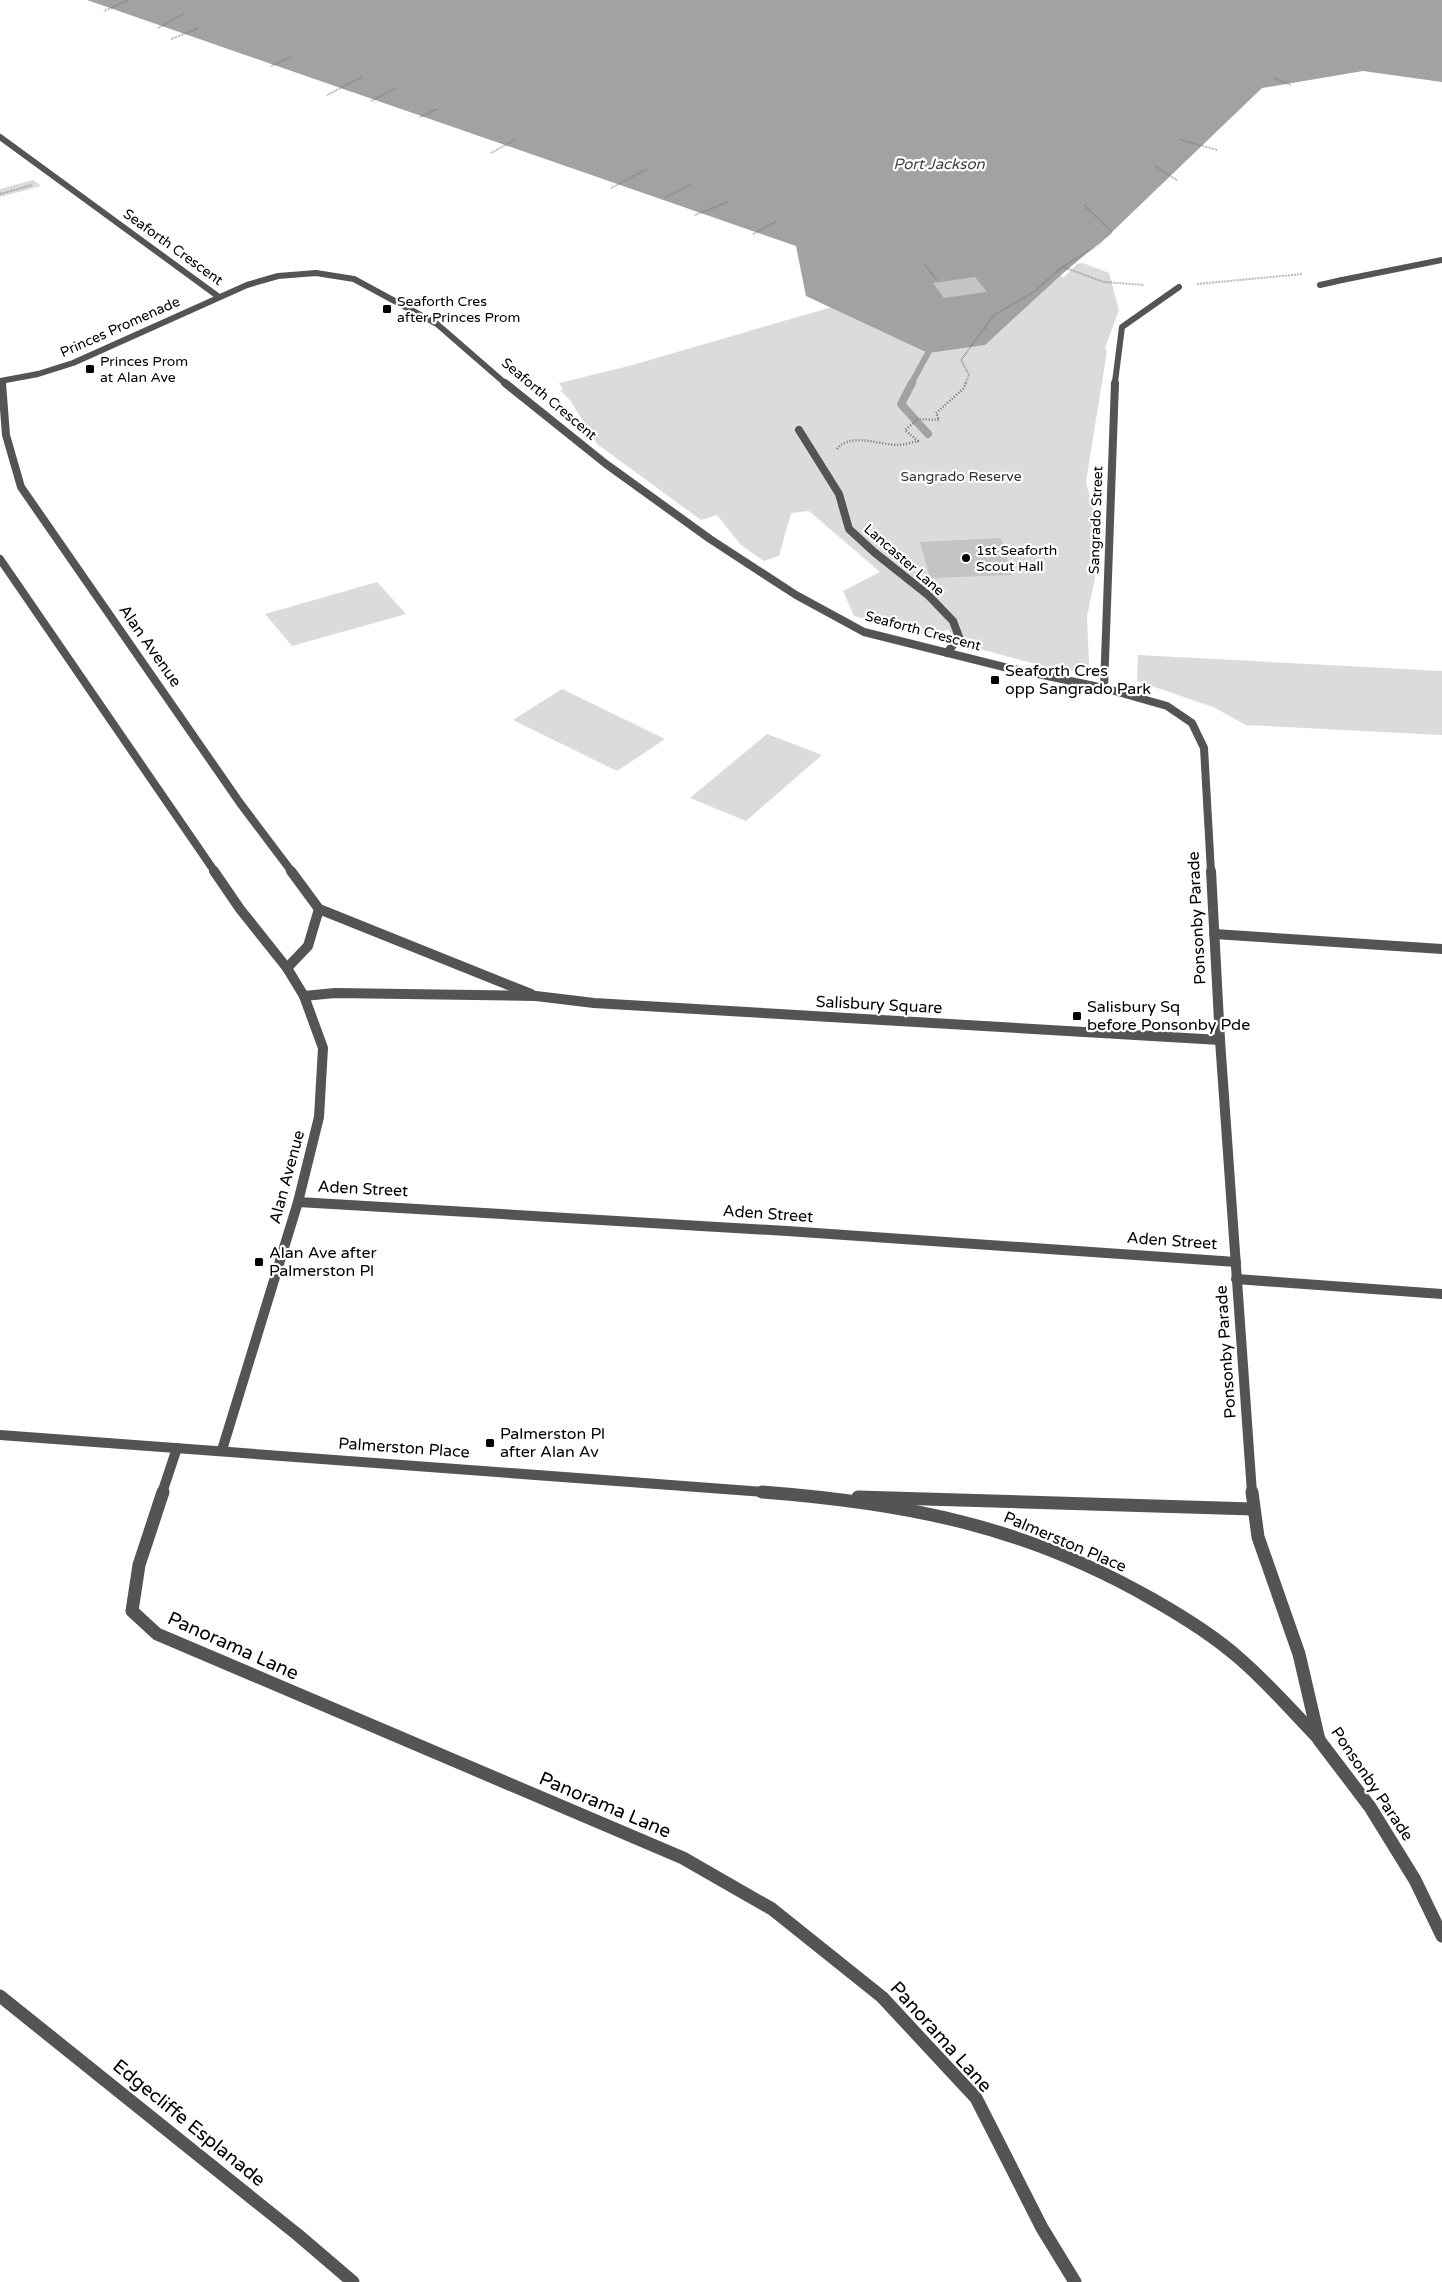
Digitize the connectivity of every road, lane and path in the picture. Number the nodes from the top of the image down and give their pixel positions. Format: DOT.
graph roads {
  1 [pos="129,0"];
  2 [pos="104,11"];
  3 [pos="183,14"];
  4 [pos="158,28"];
  5 [pos="200,28"];
  6 [pos="171,39"];
  7 [pos="291,57"];
  8 [pos="272,66"];
  9 [pos="362,77"];
  10 [pos="1274,78"];
  11 [pos="1291,85"];
  12 [pos="396,88"];
  13 [pos="327,95"];
  14 [pos="371,101"];
  15 [pos="437,110"];
  16 [pos="420,117"];
  17 [pos="0,137"];
  18 [pos="516,139"];
  19 [pos="1179,139"];
  20 [pos="1217,150"];
  21 [pos="491,153"];
  22 [pos="1155,166"];
  23 [pos="647,170"];
  24 [pos="1177,180"];
  25 [pos="691,184"];
  26 [pos="611,188"];
  27 [pos="665,198"];
  28 [pos="728,202"];
  29 [pos="1084,206"];
  30 [pos="695,215"];
  31 [pos="777,221"];
  32 [pos="753,234"];
  33 [pos="1442,260"];
  34 [pos="925,265"];
  35 [pos="1062,267"];
  36 [pos="937,280"];
  37 [pos="1320,285"];
  38 [pos="1179,287"];
  39 [pos="219,297"];
  40 [pos="1,381"];
  41 [pos="799,430"];
  42 [pos="818,465"];
  43 [pos="0,559"];
  44 [pos="947,652"];
  45 [pos="1104,688"];
  46 [pos="319,909"];
  47 [pos="1214,934"];
  48 [pos="1442,949"];
  49 [pos="287,968"];
  50 [pos="304,996"];
  51 [pos="536,996"];
  52 [pos="1220,1040"];
  53 [pos="298,1202"];
  54 [pos="1236,1262"];
  55 [pos="1236,1279"];
  56 [pos="1442,1294"];
  57 [pos="0,1435"];
  58 [pos="178,1448"];
  59 [pos="222,1450"];
  60 [pos="805,1495"];
  61 [pos="1253,1509"];
  62 [pos="1319,1740"];
  63 [pos="1442,1936"];
  64 [pos="0,1996"];
  65 [pos="353,2282"];
  66 [pos="1076,2282"];
  1 -- 2 [label="path"];
  3 -- 4 [label="path"];
  5 -- 6 [label="path"];
  7 -- 8 [label="path"];
  9 -- 13 [label="path"];
  10 -- 11 [label="path"];
  12 -- 14 [label="path"];
  15 -- 16 [label="path"];
  17 -- 39 [label="street, Seaforth Crescent"];
  18 -- 21 [label="path"];
  19 -- 20 [label="path"];
  22 -- 24 [label="path"];
  23 -- 26 [label="path"];
  25 -- 27 [label="path"];
  28 -- 30 [label="path"];
  29 -- 35 [label="path"];
  31 -- 32 [label="path"];
  33 -- 37 [label="street"];
  34 -- 36 [label="path"];
  35 -- 38 [label="path"];
  35 -- 42 [label="path"];
  37 -- 38 [label="path"];
  38 -- 45 [label="street, Sangrado Street"];
  39 -- 40 [label="street, Princes Promenade"];
  39 -- 44 [label="street, Seaforth Crescent"];
  40 -- 46 [label="street, Alan Avenue"];
  41 -- 42 [label="street, Lancaster Lane"];
  42 -- 44 [label="street, Lancaster Lane"];
  43 -- 49 [label="street, Alan Avenue"];
  44 -- 45 [label="street, Seaforth Crescent"];
  45 -- 47 [label="street, Ponsonby Parade"];
  46 -- 49 [label="street"];
  46 -- 51 [label="street"];
  47 -- 48 [label="street"];
  47 -- 52 [label="street, Ponsonby Parade"];
  49 -- 50 [label="street, Alan Avenue"];
  50 -- 51 [label="street"];
  50 -- 53 [label="street, Alan Avenue"];
  51 -- 52 [label="street, Salisbury Square"];
  52 -- 54 [label="street, Ponsonby Parade"];
  53 -- 54 [label="street, Aden Street"];
  53 -- 59 [label="street, Alan Avenue"];
  54 -- 55 [label="street, Ponsonby Parade"];
  55 -- 56 [label="street"];
  55 -- 61 [label="street, Ponsonby Parade"];
  57 -- 58 [label="street, Palmerston Place"];
  58 -- 59 [label="street, Palmerston Place"];
  58 -- 66 [label="street, Panorama Lane"];
  59 -- 60 [label="street, Palmerston Place"];
  60 -- 61 [label="street, Palmerston Place"];
  60 -- 62 [label="street, Palmerston Place"];
  61 -- 62 [label="street, Ponsonby Parade"];
  62 -- 63 [label="street, Ponsonby Parade"];
  64 -- 65 [label="street, Edgecliffe Esplanade"];
}
